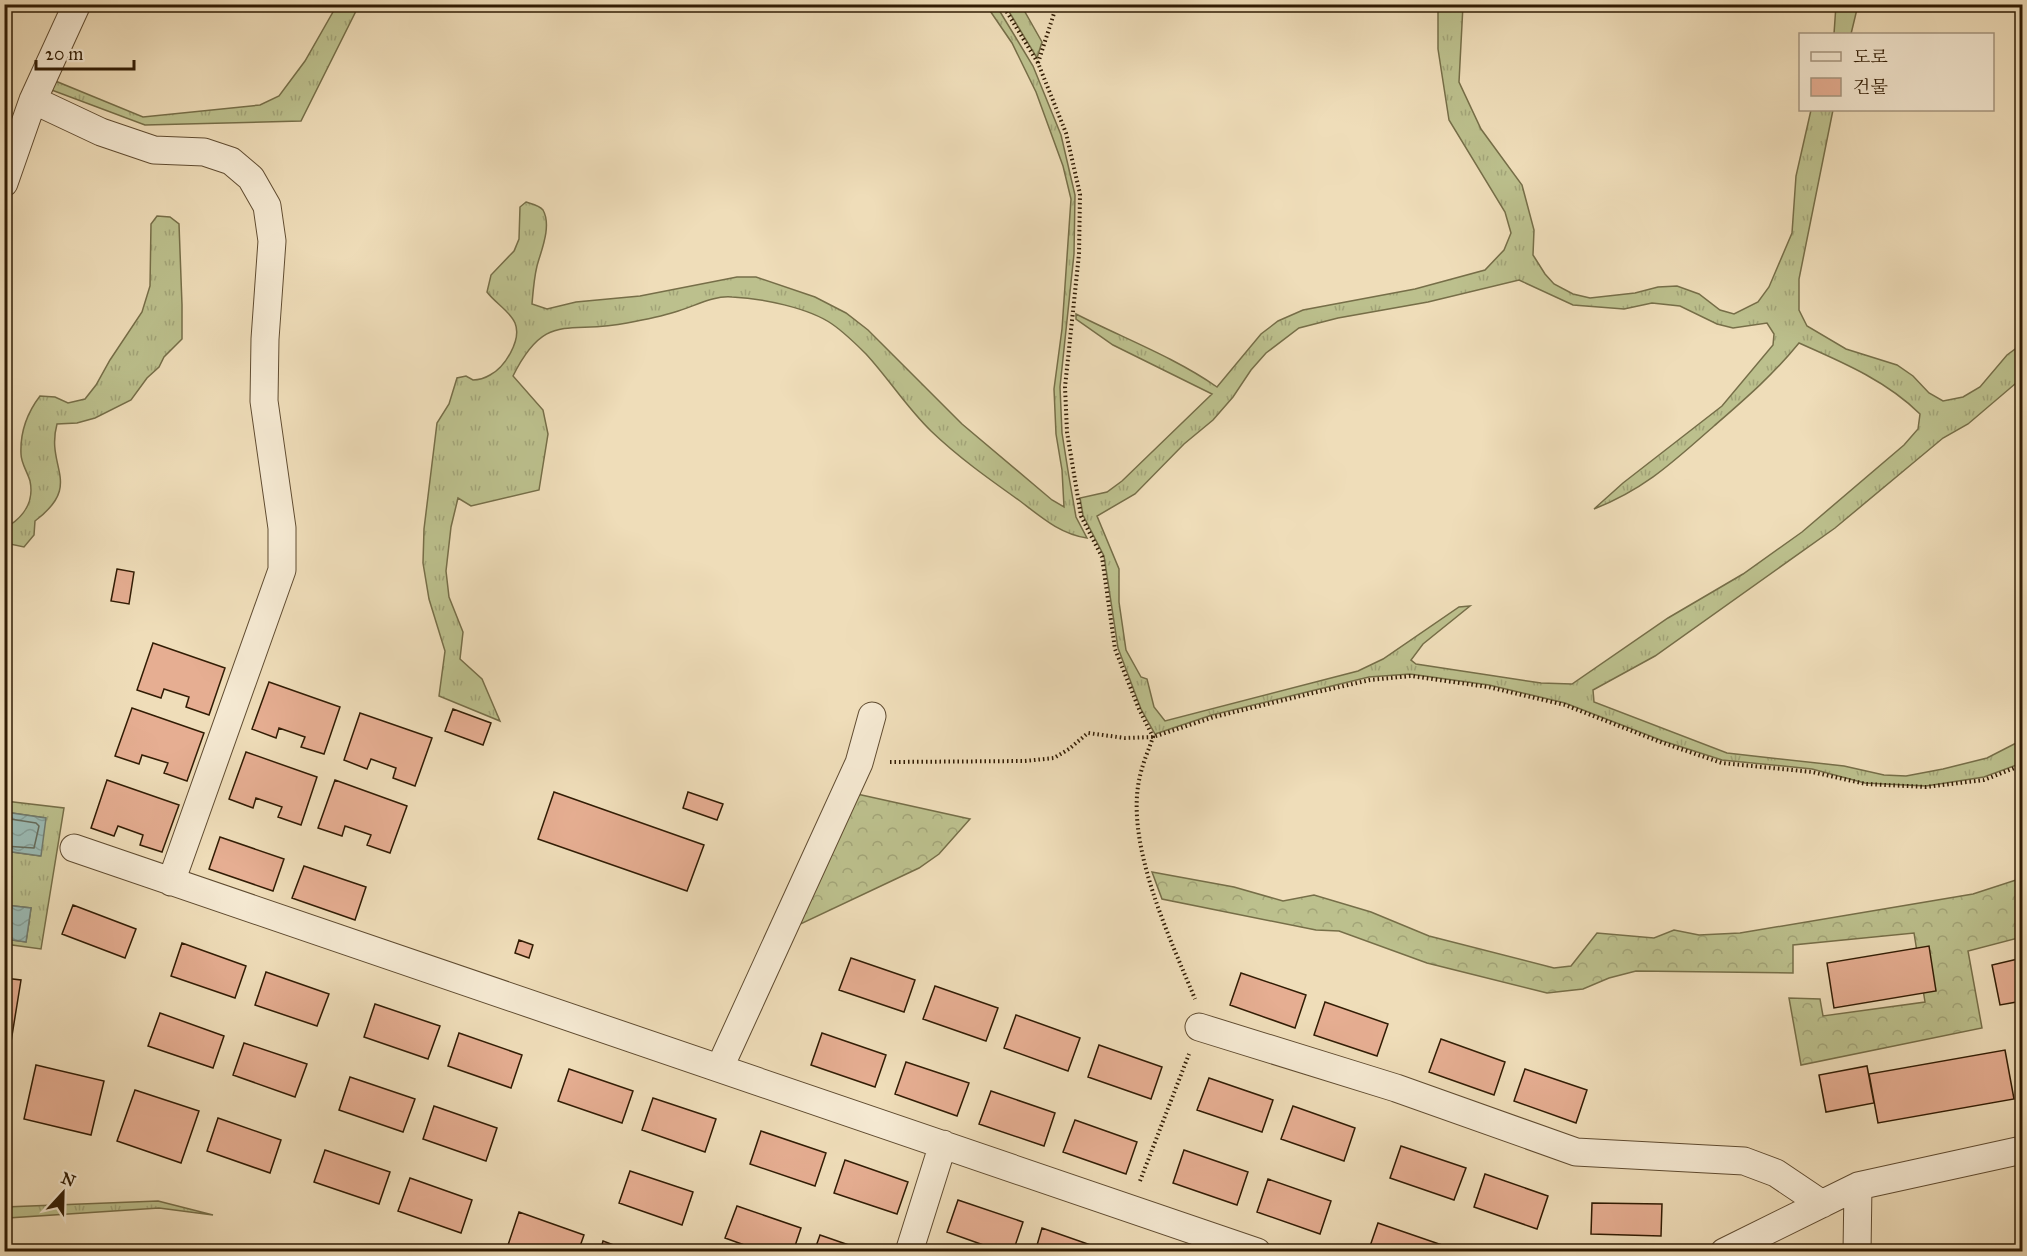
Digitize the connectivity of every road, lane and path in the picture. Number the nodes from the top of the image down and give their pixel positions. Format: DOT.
graph roads {
  1 [pos="77,4"];
  2 [pos="1002,4"];
  3 [pos="1057,4"];
  4 [pos="1038,63"];
  5 [pos="33,100"];
  6 [pos="4,183"];
  7 [pos="872,716"];
  8 [pos="1154,737"];
  9 [pos="859,763"];
  10 [pos="2022,765"];
  11 [pos="74,848"];
  12 [pos="171,882"];
  13 [pos="1199,1027"];
  14 [pos="720,1067"];
  15 [pos="943,1144"];
  16 [pos="2022,1150"];
  17 [pos="1858,1186"];
  18 [pos="1822,1204"];
  19 [pos="1129,1209"];
  20 [pos="909,1251"];
  21 [pos="1257,1251"];
  22 [pos="1724,1251"];
  23 [pos="1857,1251"];
  1 -- 5 [label="street"];
  2 -- 4 [label="path"];
  3 -- 4 [label="path"];
  4 -- 8 [label="path"];
  5 -- 6 [label="street"];
  5 -- 12 [label="street"];
  7 -- 9 [label="street"];
  8 -- 9 [label="path"];
  8 -- 10 [label="path"];
  8 -- 13 [label="path"];
  9 -- 14 [label="street"];
  11 -- 12 [label="street"];
  12 -- 14 [label="street"];
  13 -- 18 [label="street"];
  13 -- 19 [label="path"];
  14 -- 15 [label="street"];
  15 -- 19 [label="street"];
  15 -- 20 [label="street"];
  16 -- 17 [label="street"];
  17 -- 18 [label="street"];
  17 -- 23 [label="street"];
  18 -- 22 [label="street"];
  19 -- 21 [label="street"];
}
